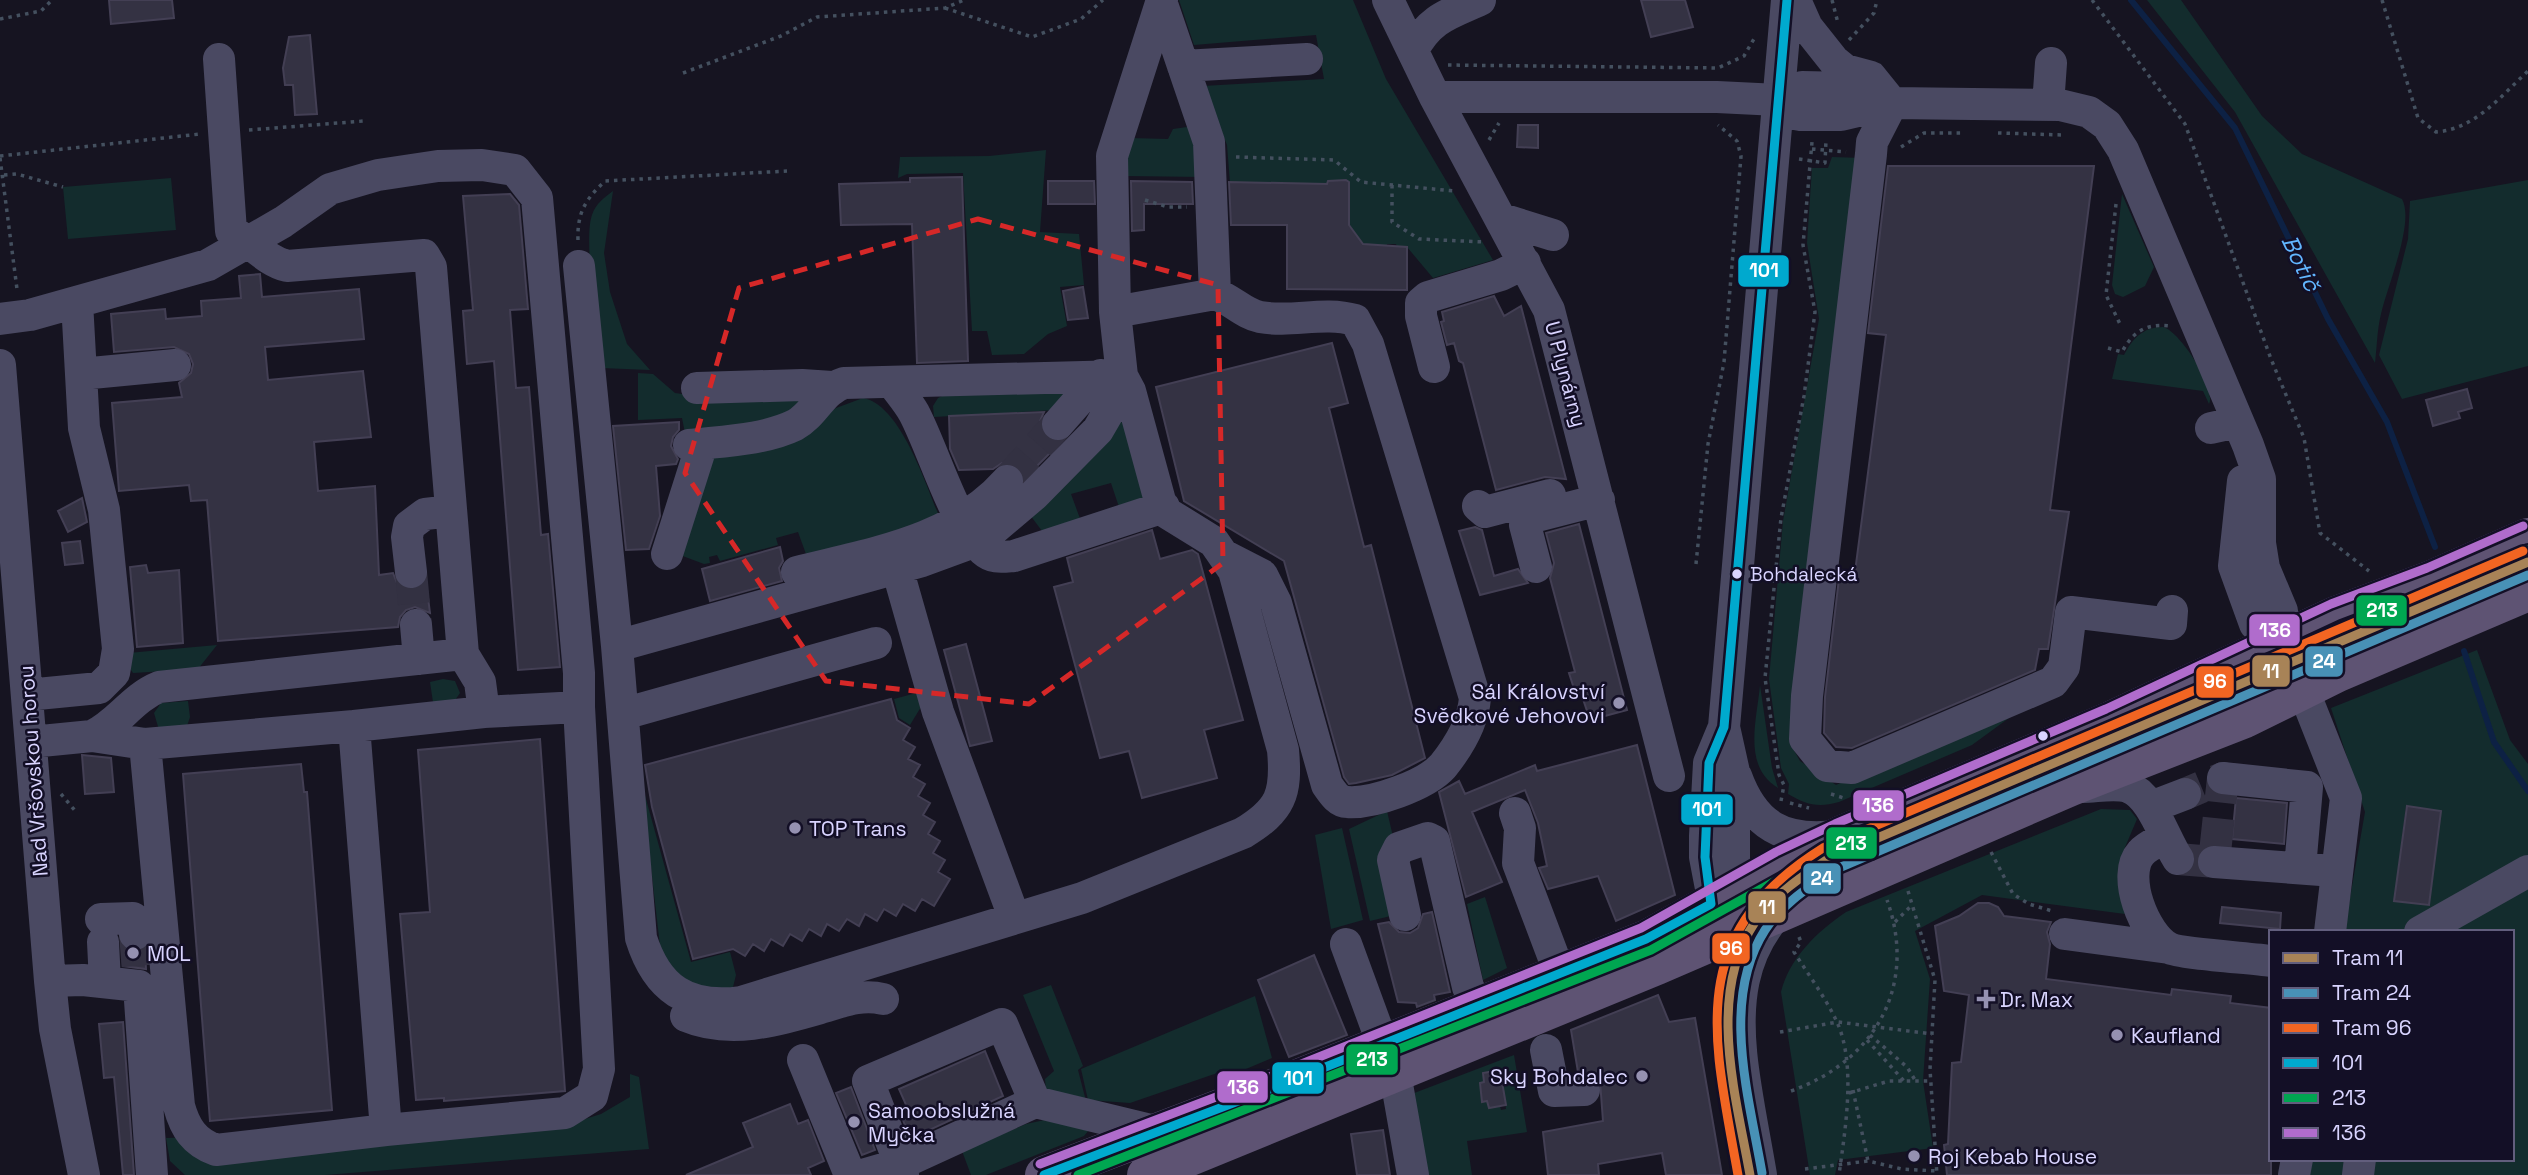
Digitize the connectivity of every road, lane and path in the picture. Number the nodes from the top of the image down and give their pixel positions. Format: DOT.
graph roads {
  1 [pos="52,0"];
  2 [pos="964,0"];
  3 [pos="1103,0"];
  4 [pos="1388,0"];
  5 [pos="1408,0"];
  6 [pos="1480,0"];
  7 [pos="1787,0"];
  8 [pos="1795,0"];
  9 [pos="1877,0"];
  10 [pos="2092,0"];
  11 [pos="2382,0"];
  12 [pos="1162,2"];
  13 [pos="945,8"];
  14 [pos="0,19"];
  15 [pos="1758,29"];
  16 [pos="1847,42"];
  17 [pos="1416,56"];
  18 [pos="219,59"];
  19 [pos="1307,59"];
  20 [pos="2051,63"];
  21 [pos="1183,66"];
  22 [pos="2528,71"];
  23 [pos="683,72"];
  24 [pos="1435,97"];
  25 [pos="1778,100"];
  26 [pos="1892,103"];
  27 [pos="2048,106"];
  28 [pos="1501,120"];
  29 [pos="364,121"];
  30 [pos="1716,124"];
  31 [pos="224,132"];
  32 [pos="1971,132"];
  33 [pos="1996,133"];
  34 [pos="2073,135"];
  35 [pos="1826,138"];
  36 [pos="1897,149"];
  37 [pos="1826,150"];
  38 [pos="1849,152"];
  39 [pos="1210,156"];
  40 [pos="0,157"];
  41 [pos="1799,159"];
  42 [pos="1810,160"];
  43 [pos="787,171"];
  44 [pos="3,175"];
  45 [pos="1468,180"];
  46 [pos="1392,185"];
  47 [pos="3,186"];
  48 [pos="64,187"];
  49 [pos="1144,200"];
  50 [pos="2116,201"];
  51 [pos="1212,206"];
  52 [pos="1498,231"];
  53 [pos="1553,235"];
  54 [pos="250,241"];
  55 [pos="1525,263"];
  56 [pos="579,266"];
  57 [pos="1215,294"];
  58 [pos="77,302"];
  59 [pos="1115,312"];
  60 [pos="0,319"];
  61 [pos="2120,324"];
  62 [pos="0,365"];
  63 [pos="175,365"];
  64 [pos="1434,367"];
  65 [pos="81,374"];
  66 [pos="1112,375"];
  67 [pos="891,382"];
  68 [pos="832,387"];
  69 [pos="697,388"];
  70 [pos="1,405"];
  71 [pos="1058,424"];
  72 [pos="1007,481"];
  73 [pos="1597,491"];
  74 [pos="1478,506"];
  75 [pos="1164,508"];
  76 [pos="451,511"];
  77 [pos="969,530"];
  78 [pos="2528,537"];
  79 [pos="8,548"];
  80 [pos="1524,553"];
  81 [pos="667,554"];
  82 [pos="1225,556"];
  83 [pos="1696,564"];
  84 [pos="897,568"];
  85 [pos="411,572"];
  86 [pos="797,572"];
  87 [pos="2528,572"];
  88 [pos="2375,576"];
  89 [pos="2528,592"];
  90 [pos="2172,611"];
  91 [pos="416,625"];
  92 [pos="876,643"];
  93 [pos="617,646"];
  94 [pos="463,654"];
  95 [pos="419,659"];
  96 [pos="2294,667"];
  97 [pos="27,695"];
  98 [pos="579,707"];
  99 [pos="484,712"];
  100 [pos="623,714"];
  101 [pos="354,726"];
  102 [pos="1724,727"];
  103 [pos="92,736"];
  104 [pos="31,742"];
  105 [pos="145,744"];
  106 [pos="1734,772"];
  107 [pos="1669,776"];
  108 [pos="2223,778"];
  109 [pos="2071,787"];
  110 [pos="58,789"];
  111 [pos="2185,793"];
  112 [pos="1781,800"];
  113 [pos="2151,807"];
  114 [pos="77,813"];
  115 [pos="1515,813"];
  116 [pos="1840,835"];
  117 [pos="1991,850"];
  118 [pos="2214,862"];
  119 [pos="2300,868"];
  120 [pos="2340,871"];
  121 [pos="2528,872"];
  122 [pos="1905,886"];
  123 [pos="1885,894"];
  124 [pos="1913,904"];
  125 [pos="1722,911"];
  126 [pos="1405,915"];
  127 [pos="1014,917"];
  128 [pos="1786,922"];
  129 [pos="1895,922"];
  130 [pos="2061,925"];
  131 [pos="2330,930"];
  132 [pos="2424,930"];
  133 [pos="135,934"];
  134 [pos="642,940"];
  135 [pos="1346,944"];
  136 [pos="2169,948"];
  137 [pos="2269,961"];
  138 [pos="1560,974"];
  139 [pos="50,981"];
  140 [pos="105,982"];
  141 [pos="883,999"];
  142 [pos="1478,1007"];
  143 [pos="1838,1022"];
  144 [pos="1877,1026"];
  145 [pos="1780,1032"];
  146 [pos="1932,1034"];
  147 [pos="1870,1035"];
  148 [pos="1551,1038"];
  149 [pos="1867,1040"];
  150 [pos="1389,1059"];
  151 [pos="803,1060"];
  152 [pos="1846,1063"];
  153 [pos="1904,1081"];
  154 [pos="1915,1081"];
  155 [pos="1931,1081"];
  156 [pos="1584,1090"];
  157 [pos="1791,1091"];
  158 [pos="148,1092"];
  159 [pos="1851,1092"];
  160 [pos="1035,1102"];
  161 [pos="386,1130"];
  162 [pos="1155,1130"];
  163 [pos="1868,1161"];
  164 [pos="1840,1166"];
  165 [pos="901,1169"];
  166 [pos="1805,1169"];
  167 [pos="1937,1173"];
  168 [pos="85,1175"];
  169 [pos="135,1175"];
  170 [pos="152,1175"];
  171 [pos="850,1175"];
  172 [pos="862,1175"];
  173 [pos="1044,1175"];
  174 [pos="1146,1175"];
  175 [pos="1413,1175"];
  176 [pos="1758,1175"];
  177 [pos="1839,1175"];
  1 -- 14 [label="path"];
  2 -- 13 [label="path"];
  3 -- 13 [label="path"];
  4 -- 17 [label="street, U Plynárny"];
  5 -- 17 [label="street"];
  6 -- 17 [label="street"];
  7 -- 25 [label="street"];
  8 -- 26 [label="street"];
  9 -- 16 [label="path"];
  10 -- 88 [label="path"];
  11 -- 22 [label="path"];
  12 -- 21 [label="street"];
  12 -- 59 [label="street"];
  13 -- 23 [label="path"];
  15 -- 17 [label="path"];
  17 -- 24 [label="street, U Plynárny"];
  18 -- 31 [label="street"];
  19 -- 21 [label="street"];
  20 -- 27 [label="street"];
  21 -- 39 [label="street"];
  24 -- 25 [label="street"];
  24 -- 45 [label="street, U Plynárny"];
  25 -- 26 [label="street"];
  25 -- 102 [label="street"];
  26 -- 27 [label="street"];
  26 -- 90 [label="street"];
  27 -- 96 [label="street"];
  28 -- 45 [label="path"];
  29 -- 31 [label="path"];
  30 -- 83 [label="path"];
  31 -- 40 [label="path"];
  31 -- 54 [label="street"];
  32 -- 36 [label="path"];
  33 -- 34 [label="path"];
  35 -- 37 [label="path"];
  37 -- 38 [label="path"];
  37 -- 42 [label="path"];
  37 -- 42 [label="path"];
  39 -- 46 [label="path"];
  39 -- 51 [label="street"];
  40 -- 44 [label="path"];
  41 -- 42 [label="path"];
  42 -- 112 [label="path"];
  43 -- 56 [label="path"];
  44 -- 47 [label="path"];
  44 -- 48 [label="path"];
  45 -- 46 [label="path"];
  45 -- 52 [label="street, U Plynárny"];
  46 -- 52 [label="path"];
  49 -- 51 [label="path"];
  50 -- 61 [label="path"];
  51 -- 57 [label="street"];
  52 -- 53 [label="street"];
  52 -- 55 [label="street, U Plynárny"];
  54 -- 58 [label="street"];
  54 -- 76 [label="street"];
  54 -- 98 [label="street"];
  55 -- 64 [label="street"];
  55 -- 73 [label="street, U Plynárny"];
  56 -- 93 [label="street"];
  57 -- 59 [label="street"];
  57 -- 82 [label="street"];
  58 -- 60 [label="street"];
  58 -- 65 [label="street"];
  59 -- 66 [label="street"];
  62 -- 70 [label="street, Nad Vršovskou horou"];
  63 -- 65 [label="street"];
  65 -- 97 [label="street"];
  66 -- 67 [label="street"];
  66 -- 71 [label="street"];
  66 -- 75 [label="street"];
  66 -- 77 [label="street"];
  67 -- 68 [label="street"];
  67 -- 77 [label="street"];
  68 -- 69 [label="street"];
  68 -- 81 [label="street"];
  70 -- 79 [label="street, Nad Vršovskou horou"];
  72 -- 77 [label="street"];
  73 -- 74 [label="street"];
  73 -- 80 [label="street"];
  73 -- 107 [label="street, U Plynárny"];
  75 -- 77 [label="street"];
  75 -- 82 [label="street"];
  76 -- 85 [label="street"];
  76 -- 94 [label="street"];
  77 -- 84 [label="street"];
  77 -- 86 [label="street"];
  78 -- 96 [label="main road"];
  79 -- 97 [label="street, Nad Vršovskou horou"];
  82 -- 127 [label="street"];
  84 -- 93 [label="street"];
  84 -- 127 [label="street"];
  87 -- 96 [label="street"];
  89 -- 96 [label="main road"];
  91 -- 95 [label="street"];
  92 -- 100 [label="street"];
  93 -- 100 [label="street"];
  94 -- 95 [label="street"];
  94 -- 99 [label="street"];
  95 -- 103 [label="street"];
  96 -- 109 [label="main road"];
  96 -- 116 [label="main road"];
  96 -- 120 [label="street"];
  96 -- 128 [label="street"];
  97 -- 104 [label="street, Nad Vršovskou horou"];
  98 -- 99 [label="street"];
  98 -- 161 [label="street"];
  99 -- 101 [label="street"];
  100 -- 134 [label="street"];
  101 -- 105 [label="street"];
  101 -- 161 [label="street"];
  102 -- 106 [label="street"];
  102 -- 125 [label="street"];
  103 -- 104 [label="street"];
  103 -- 105 [label="street"];
  104 -- 139 [label="street, Nad Vršovskou horou"];
  105 -- 161 [label="street"];
  106 -- 116 [label="street"];
  106 -- 125 [label="street"];
  108 -- 119 [label="street"];
  109 -- 113 [label="street"];
  109 -- 128 [label="main road"];
  110 -- 114 [label="path"];
  111 -- 113 [label="street"];
  113 -- 136 [label="street"];
  115 -- 138 [label="street"];
  116 -- 125 [label="main road"];
  117 -- 130 [label="path"];
  118 -- 119 [label="street"];
  119 -- 120 [label="street"];
  120 -- 131 [label="street"];
  121 -- 132 [label="street"];
  122 -- 124 [label="path"];
  123 -- 129 [label="path"];
  124 -- 129 [label="path"];
  124 -- 146 [label="path"];
  125 -- 128 [label="main road"];
  125 -- 138 [label="main road"];
  125 -- 148 [label="main road"];
  125 -- 176 [label="street"];
  126 -- 142 [label="street"];
  127 -- 134 [label="street"];
  128 -- 143 [label="path"];
  128 -- 176 [label="street"];
  129 -- 144 [label="path"];
  130 -- 136 [label="street"];
  133 -- 140 [label="street"];
  134 -- 141 [label="street"];
  135 -- 150 [label="street"];
  136 -- 137 [label="street"];
  138 -- 142 [label="main road"];
  139 -- 140 [label="street"];
  139 -- 168 [label="street, Nad Vršovskou horou"];
  140 -- 158 [label="street"];
  142 -- 150 [label="main road"];
  143 -- 144 [label="path"];
  143 -- 145 [label="path"];
  143 -- 152 [label="path"];
  144 -- 146 [label="path"];
  144 -- 147 [label="path"];
  146 -- 155 [label="path"];
  147 -- 149 [label="path"];
  147 -- 154 [label="path"];
  148 -- 150 [label="main road"];
  148 -- 156 [label="street"];
  149 -- 152 [label="path"];
  149 -- 153 [label="path"];
  150 -- 162 [label="main road"];
  150 -- 174 [label="main road"];
  150 -- 175 [label="street"];
  151 -- 171 [label="street"];
  152 -- 157 [label="path"];
  152 -- 159 [label="path"];
  153 -- 154 [label="path"];
  153 -- 159 [label="path"];
  154 -- 155 [label="path"];
  155 -- 167 [label="path"];
  158 -- 169 [label="street"];
  158 -- 170 [label="street"];
  159 -- 163 [label="path"];
  159 -- 164 [label="path"];
  160 -- 162 [label="street"];
  160 -- 165 [label="street"];
  160 -- 165 [label="street"];
  162 -- 173 [label="main road"];
  163 -- 164 [label="path"];
  163 -- 167 [label="path"];
  164 -- 166 [label="path"];
  164 -- 177 [label="path"];
  165 -- 172 [label="street"];
}
